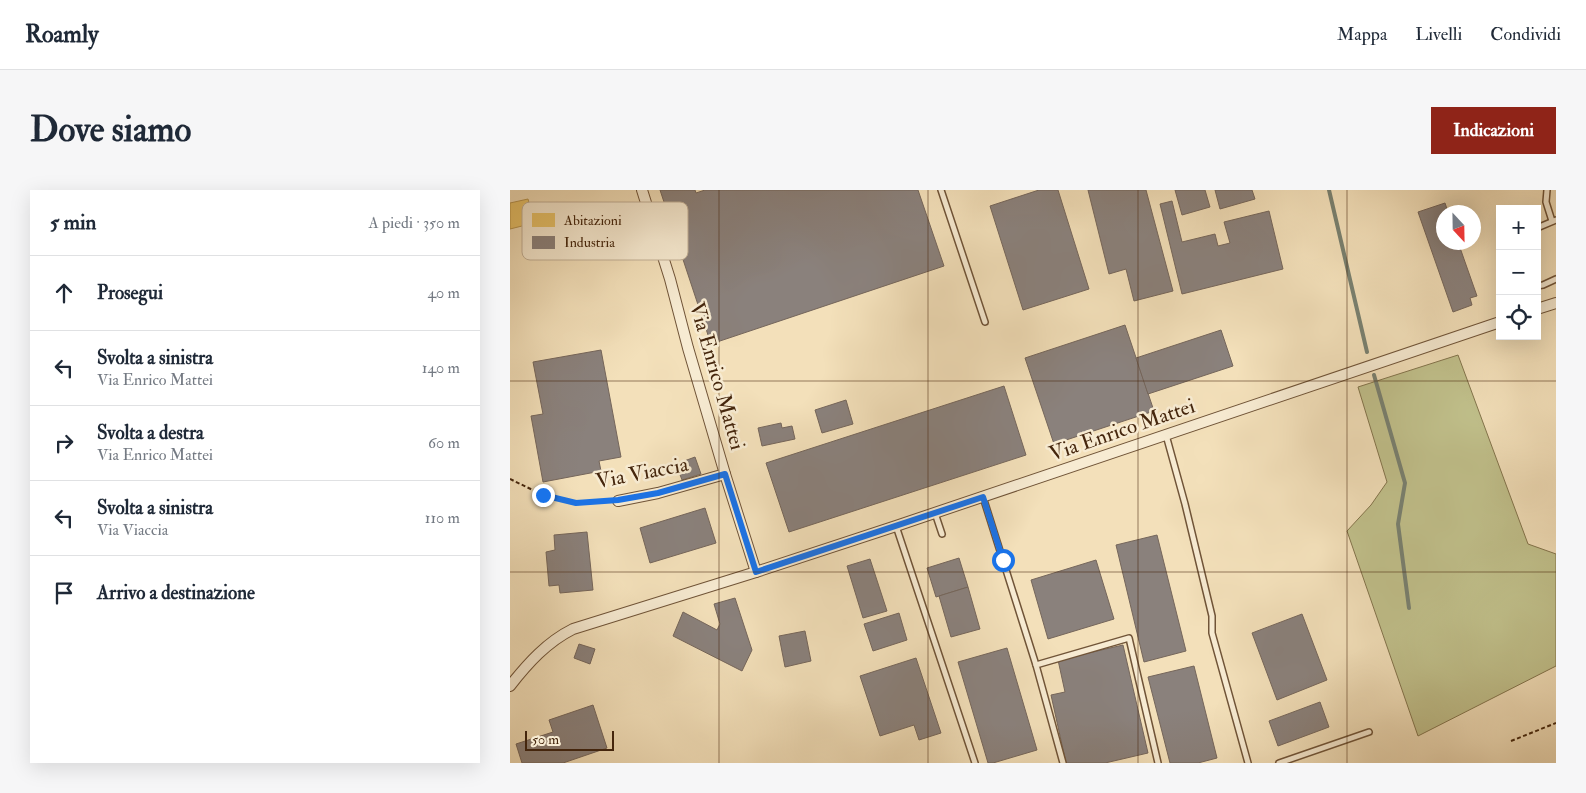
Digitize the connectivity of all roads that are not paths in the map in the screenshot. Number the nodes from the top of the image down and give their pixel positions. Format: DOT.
graph roads {
  1 [pos="642,190"];
  2 [pos="941,190"];
  3 [pos="1548,190"];
  4 [pos="646,202"];
  5 [pos="1554,220"];
  6 [pos="1541,226"];
  7 [pos="664,260"];
  8 [pos="1556,279"];
  9 [pos="1541,285"];
  10 [pos="1556,303"];
  11 [pos="1541,309"];
  12 [pos="986,322"];
  13 [pos="1496,323"];
  14 [pos="1166,435"];
  15 [pos="725,474"];
  16 [pos="983,497"];
  17 [pos="618,500"];
  18 [pos="935,513"];
  19 [pos="896,526"];
  20 [pos="942,534"];
  21 [pos="756,572"];
  22 [pos="1036,665"];
  23 [pos="510,686"];
  24 [pos="1369,732"];
  25 [pos="975,763"];
  26 [pos="1063,763"];
  27 [pos="1158,763"];
  28 [pos="1248,763"];
  29 [pos="1279,763"];
  1 -- 4 [label="street, Via Enrico Mattei"];
  2 -- 12 [label="lane"];
  3 -- 5 [label="lane"];
  5 -- 6 [label="lane"];
  7 -- 15 [label="street, Via Enrico Mattei"];
  8 -- 9 [label="lane"];
  10 -- 11 [label="street"];
  13 -- 14 [label="street, Via Enrico Mattei"];
  14 -- 16 [label="street, Via Enrico Mattei"];
  14 -- 28 [label="lane"];
  15 -- 17 [label="street, Via Viaccia"];
  15 -- 21 [label="street, Via Enrico Mattei"];
  16 -- 18 [label="street, Via Enrico Mattei"];
  16 -- 22 [label="lane"];
  18 -- 19 [label="street, Via Enrico Mattei"];
  18 -- 20 [label="lane"];
  19 -- 21 [label="street, Via Enrico Mattei"];
  19 -- 25 [label="lane"];
  21 -- 23 [label="street, Via Enrico Mattei"];
  22 -- 26 [label="lane"];
  22 -- 27 [label="lane"];
  24 -- 29 [label="lane"];
}
